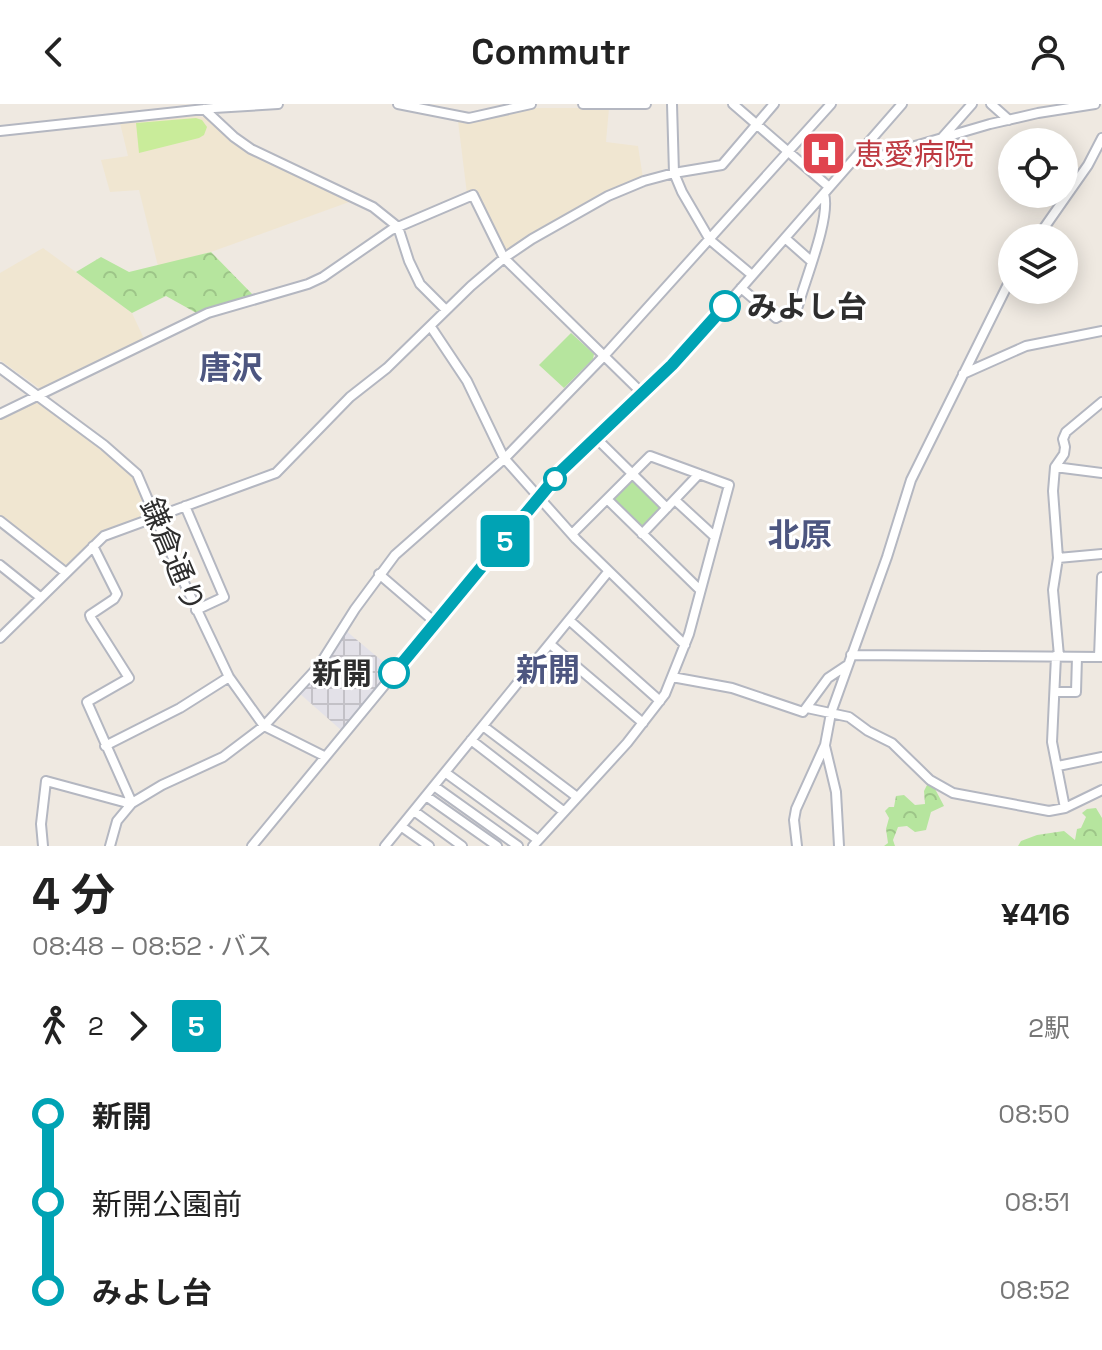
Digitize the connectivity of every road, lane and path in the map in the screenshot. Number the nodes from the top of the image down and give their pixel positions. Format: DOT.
graph roads {
  1 [pos="278,104"];
  2 [pos="398,104"];
  3 [pos="405,104"];
  4 [pos="531,104"];
  5 [pos="583,104"];
  6 [pos="646,104"];
  7 [pos="672,104"];
  8 [pos="733,104"];
  9 [pos="774,104"];
  10 [pos="831,104"];
  11 [pos="902,104"];
  12 [pos="972,104"];
  13 [pos="991,104"];
  14 [pos="1045,104"];
  15 [pos="1095,104"];
  16 [pos="418,106"];
  17 [pos="189,107"];
  18 [pos="484,108"];
  19 [pos="204,109"];
  20 [pos="1038,113"];
  21 [pos="1009,120"];
  22 [pos="756,124"];
  23 [pos="0,131"];
  24 [pos="1102,138"];
  25 [pos="939,141"];
  26 [pos="789,153"];
  27 [pos="855,158"];
  28 [pos="674,173"];
  29 [pos="827,190"];
  30 [pos="1047,224"];
  31 [pos="398,227"];
  32 [pos="785,238"];
  33 [pos="710,240"];
  34 [pos="504,258"];
  35 [pos="811,261"];
  36 [pos="752,275"];
  37 [pos="741,288"];
  38 [pos="998,303"];
  39 [pos="446,310"];
  40 [pos="431,327"];
  41 [pos="1102,331"];
  42 [pos="604,356"];
  43 [pos="0,368"];
  44 [pos="962,374"];
  45 [pos="642,393"];
  46 [pos="36,396"];
  47 [pos="1102,402"];
  48 [pos="1098,412"];
  49 [pos="0,414"];
  50 [pos="596,438"];
  51 [pos="504,458"];
  52 [pos="1055,467"];
  53 [pos="632,473"];
  54 [pos="1102,473"];
  55 [pos="699,474"];
  56 [pos="539,498"];
  57 [pos="607,499"];
  58 [pos="676,501"];
  59 [pos="185,506"];
  60 [pos="667,508"];
  61 [pos="156,516"];
  62 [pos="0,521"];
  63 [pos="572,534"];
  64 [pos="642,534"];
  65 [pos="714,536"];
  66 [pos="93,546"];
  67 [pos="1102,554"];
  68 [pos="1058,558"];
  69 [pos="0,565"];
  70 [pos="65,572"];
  71 [pos="608,572"];
  72 [pos="379,574"];
  73 [pos="1102,577"];
  74 [pos="700,590"];
  75 [pos="40,597"];
  76 [pos="196,610"];
  77 [pos="569,620"];
  78 [pos="436,623"];
  79 [pos="0,638"];
  80 [pos="550,644"];
  81 [pos="685,645"];
  82 [pos="851,655"];
  83 [pos="1058,656"];
  84 [pos="1077,657"];
  85 [pos="1101,657"];
  86 [pos="847,665"];
  87 [pos="229,677"];
  88 [pos="672,677"];
  89 [pos="1055,692"];
  90 [pos="660,701"];
  91 [pos="807,708"];
  92 [pos="831,713"];
  93 [pos="643,723"];
  94 [pos="264,726"];
  95 [pos="483,726"];
  96 [pos="471,740"];
  97 [pos="825,745"];
  98 [pos="105,746"];
  99 [pos="324,756"];
  100 [pos="1102,757"];
  101 [pos="1058,766"];
  102 [pos="446,773"];
  103 [pos="434,786"];
  104 [pos="1102,790"];
  105 [pos="426,796"];
  106 [pos="577,797"];
  107 [pos="131,804"];
  108 [pos="1065,808"];
  109 [pos="414,811"];
  110 [pos="563,811"];
  111 [pos="402,827"];
  112 [pos="536,843"];
  113 [pos="389,845"];
  114 [pos="43,846"];
  115 [pos="110,846"];
  116 [pos="252,846"];
  117 [pos="429,846"];
  118 [pos="462,846"];
  119 [pos="497,846"];
  120 [pos="518,846"];
  121 [pos="797,846"];
  122 [pos="839,846"];
  1 -- 19 [label="street"];
  2 -- 3 [label="street"];
  3 -- 16 [label="street"];
  4 -- 18 [label="street"];
  5 -- 6 [label="street"];
  7 -- 28 [label="street"];
  8 -- 22 [label="street"];
  9 -- 22 [label="street"];
  10 -- 26 [label="street"];
  11 -- 27 [label="street"];
  12 -- 25 [label="street"];
  13 -- 21 [label="street"];
  14 -- 20 [label="street"];
  15 -- 20 [label="street"];
  16 -- 18 [label="street"];
  17 -- 19 [label="street"];
  17 -- 23 [label="street"];
  19 -- 31 [label="street"];
  20 -- 21 [label="street"];
  21 -- 25 [label="street"];
  22 -- 26 [label="street"];
  22 -- 28 [label="street"];
  24 -- 30 [label="street"];
  25 -- 27 [label="street"];
  26 -- 29 [label="street"];
  26 -- 33 [label="street"];
  27 -- 29 [label="street"];
  28 -- 33 [label="street"];
  28 -- 34 [label="street"];
  29 -- 32 [label="street"];
  29 -- 35 [label="street"];
  31 -- 34 [label="street"];
  31 -- 39 [label="street"];
  31 -- 46 [label="street"];
  32 -- 35 [label="street"];
  32 -- 36 [label="street"];
  33 -- 36 [label="street"];
  33 -- 42 [label="street"];
  34 -- 39 [label="street"];
  34 -- 42 [label="street"];
  35 -- 37 [label="street"];
  36 -- 37 [label="street"];
  37 -- 45 [label="street"];
  38 -- 44 [label="street"];
  39 -- 40 [label="street"];
  40 -- 51 [label="street"];
  40 -- 59 [label="street"];
  41 -- 44 [label="street"];
  42 -- 45 [label="street"];
  42 -- 51 [label="street"];
  43 -- 46 [label="street, 鎌倉通り"];
  44 -- 82 [label="street"];
  45 -- 50 [label="street"];
  46 -- 49 [label="street"];
  46 -- 61 [label="street, 鎌倉通り"];
  47 -- 48 [label="street"];
  48 -- 52 [label="street"];
  50 -- 53 [label="street"];
  50 -- 56 [label="street"];
  51 -- 56 [label="street"];
  51 -- 72 [label="street"];
  52 -- 54 [label="street"];
  52 -- 68 [label="street"];
  53 -- 55 [label="street"];
  53 -- 57 [label="street"];
  53 -- 60 [label="street"];
  55 -- 58 [label="street"];
  55 -- 65 [label="street"];
  56 -- 63 [label="street"];
  56 -- 78 [label="street"];
  57 -- 63 [label="street"];
  57 -- 64 [label="street"];
  58 -- 60 [label="street"];
  58 -- 65 [label="street"];
  59 -- 61 [label="street"];
  59 -- 76 [label="street"];
  60 -- 64 [label="street"];
  61 -- 66 [label="street"];
  61 -- 76 [label="street, 鎌倉通り"];
  62 -- 70 [label="street"];
  63 -- 71 [label="street"];
  64 -- 74 [label="street"];
  65 -- 74 [label="street"];
  66 -- 70 [label="street"];
  66 -- 98 [label="street"];
  67 -- 68 [label="street"];
  68 -- 83 [label="street"];
  69 -- 75 [label="street"];
  70 -- 75 [label="street"];
  71 -- 77 [label="street"];
  71 -- 81 [label="street"];
  72 -- 78 [label="street"];
  72 -- 94 [label="street"];
  73 -- 85 [label="street"];
  74 -- 81 [label="street"];
  75 -- 79 [label="street"];
  76 -- 87 [label="street, 鎌倉通り"];
  77 -- 80 [label="street"];
  77 -- 90 [label="street"];
  78 -- 99 [label="street"];
  80 -- 93 [label="street"];
  80 -- 95 [label="street"];
  81 -- 88 [label="street"];
  82 -- 83 [label="street"];
  82 -- 86 [label="street"];
  83 -- 84 [label="street"];
  83 -- 89 [label="street"];
  84 -- 85 [label="street"];
  84 -- 89 [label="street"];
  86 -- 91 [label="street"];
  86 -- 92 [label="street"];
  87 -- 94 [label="street, 鎌倉通り"];
  87 -- 98 [label="street"];
  88 -- 90 [label="street"];
  88 -- 91 [label="street"];
  89 -- 101 [label="street"];
  90 -- 93 [label="street"];
  91 -- 92 [label="street"];
  92 -- 97 [label="street"];
  92 -- 108 [label="street"];
  93 -- 106 [label="street"];
  94 -- 99 [label="street, 鎌倉通り"];
  94 -- 107 [label="street"];
  95 -- 96 [label="street"];
  95 -- 106 [label="street"];
  96 -- 102 [label="street"];
  96 -- 110 [label="street"];
  97 -- 121 [label="street"];
  97 -- 122 [label="street"];
  98 -- 107 [label="street"];
  99 -- 116 [label="street"];
  100 -- 101 [label="street"];
  101 -- 108 [label="street"];
  102 -- 103 [label="street"];
  102 -- 112 [label="street"];
  103 -- 105 [label="street"];
  103 -- 120 [label="street"];
  104 -- 108 [label="street"];
  105 -- 109 [label="street"];
  105 -- 119 [label="street"];
  106 -- 110 [label="street"];
  107 -- 114 [label="street"];
  107 -- 115 [label="street"];
  109 -- 111 [label="street"];
  109 -- 118 [label="street"];
  110 -- 112 [label="street"];
  111 -- 113 [label="street"];
  111 -- 117 [label="street"];
}
